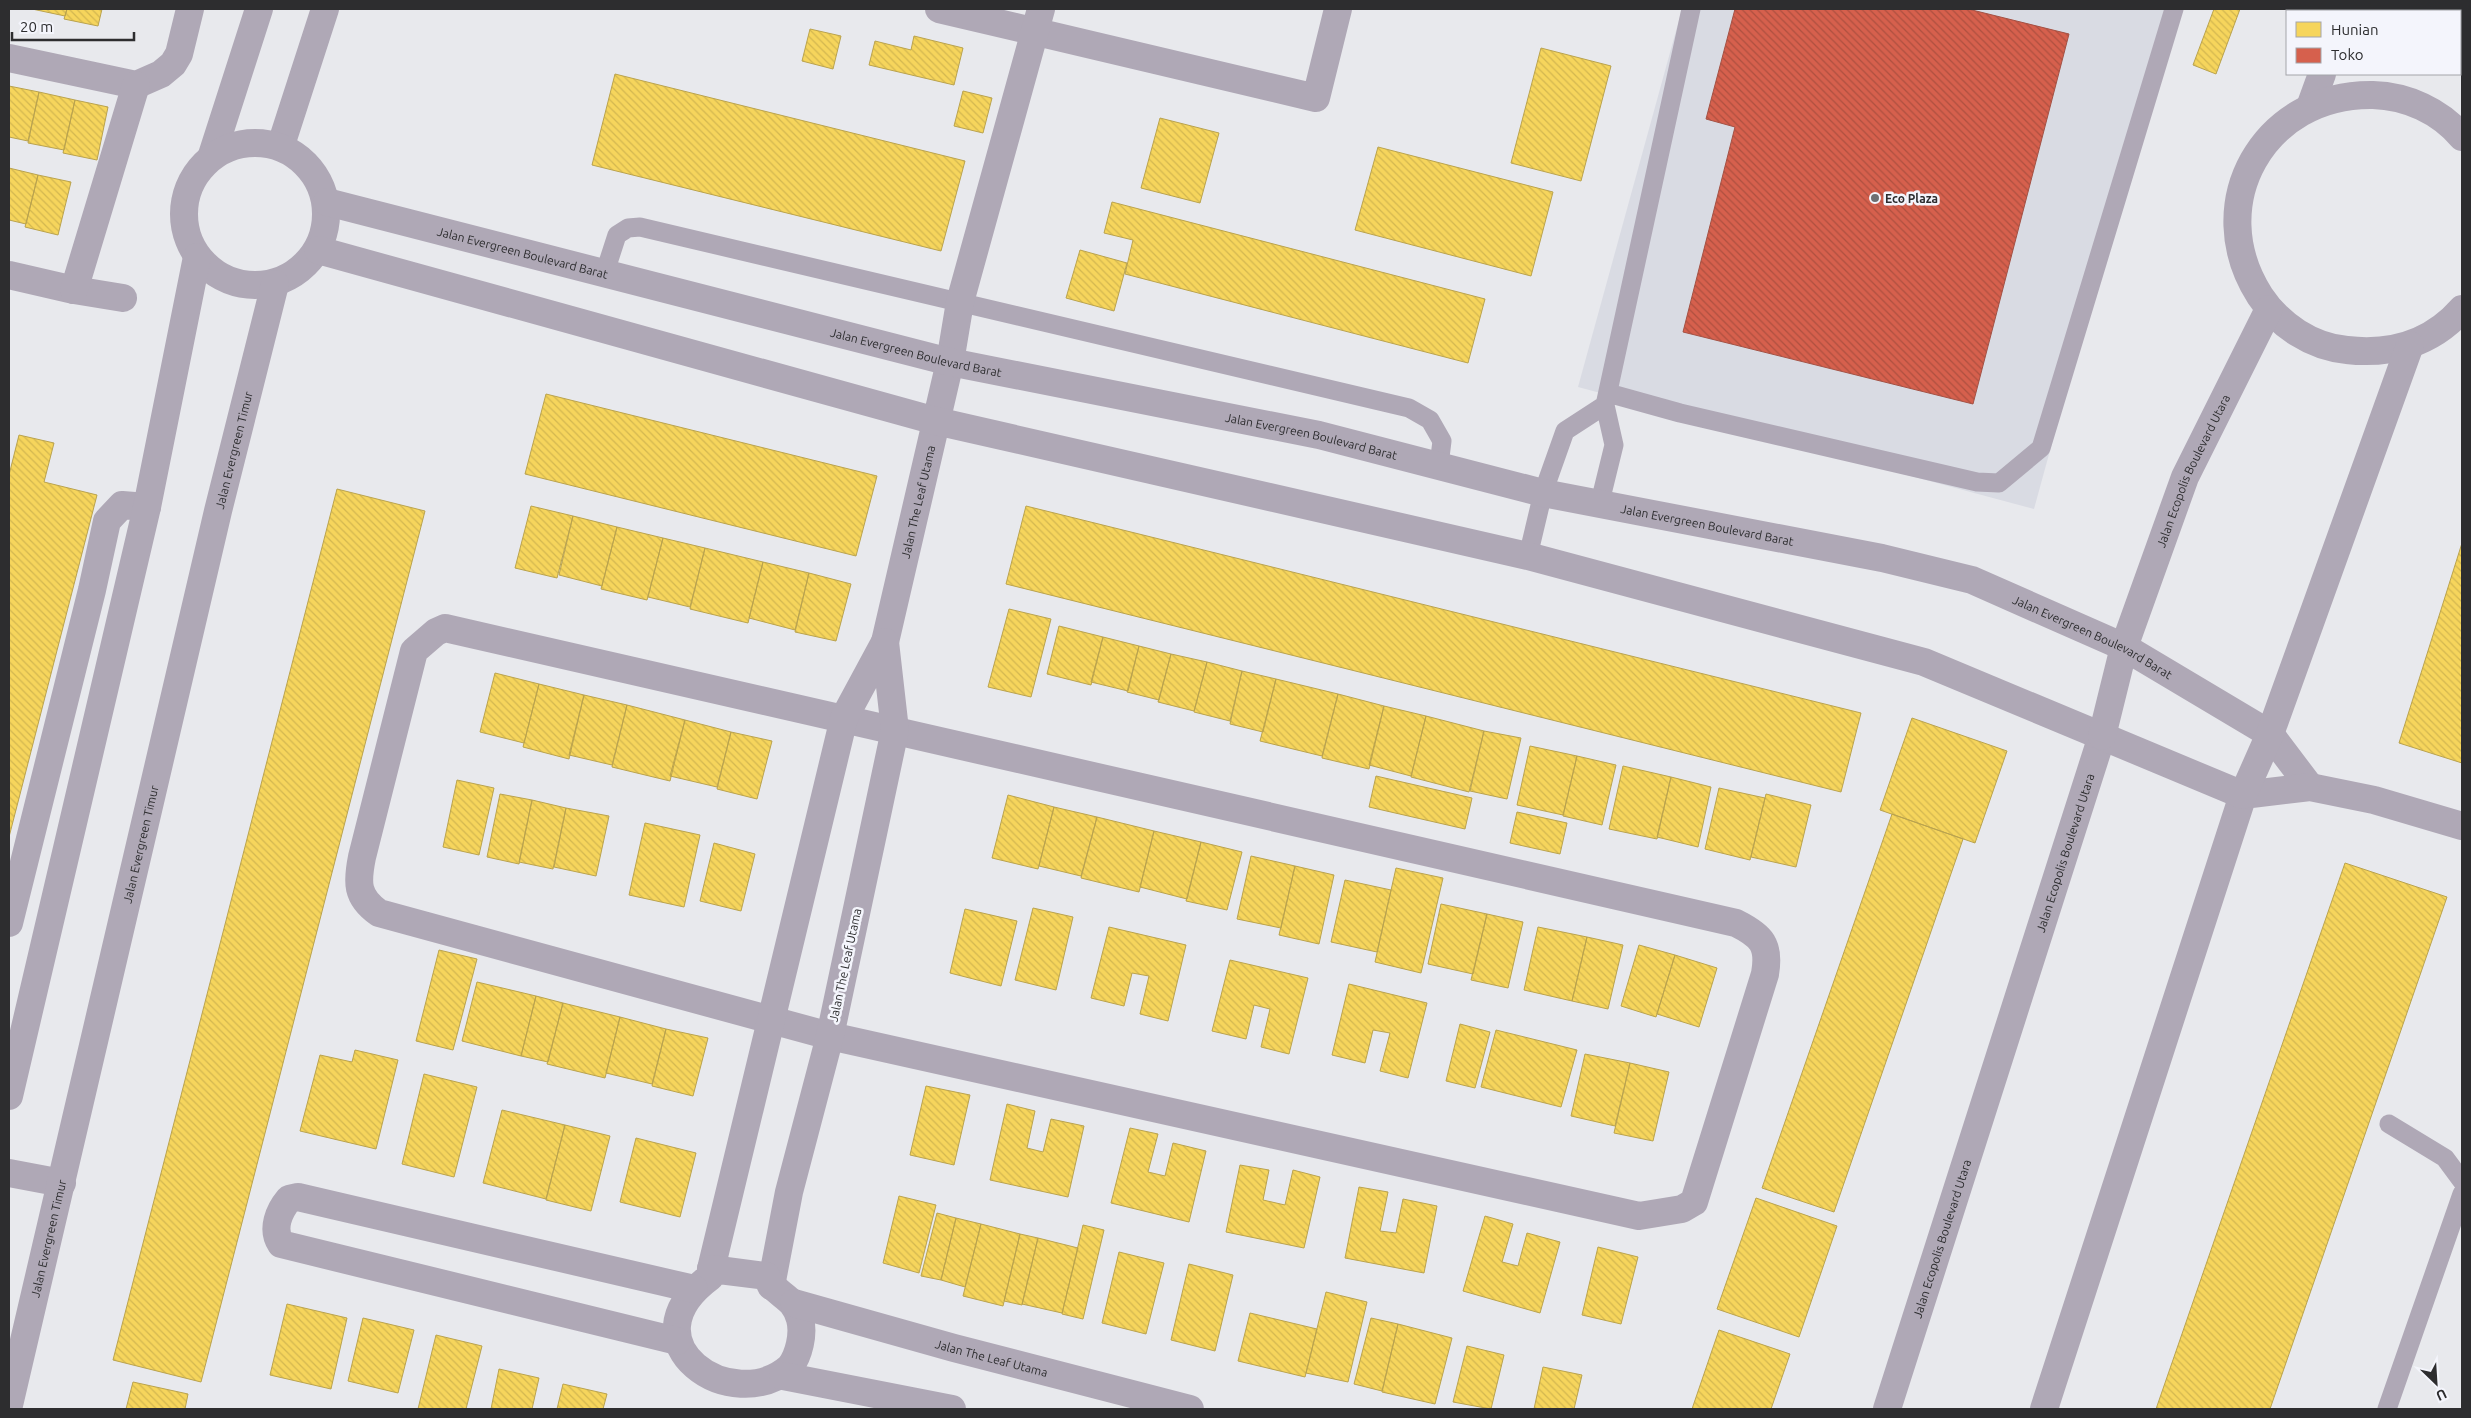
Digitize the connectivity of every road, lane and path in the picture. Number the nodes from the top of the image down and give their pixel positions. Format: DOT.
graph roads {
  1 [pos="190,9"];
  2 [pos="259,9"];
  3 [pos="325,9"];
  4 [pos="939,9"];
  5 [pos="1338,9"];
  6 [pos="1691,9"];
  7 [pos="2174,9"];
  8 [pos="1037,20"];
  9 [pos="9,58"];
  10 [pos="2322,75"];
  11 [pos="136,85"];
  12 [pos="2310,107"];
  13 [pos="2460,125"];
  14 [pos="281,145"];
  15 [pos="212,156"];
  16 [pos="327,202"];
  17 [pos="318,250"];
  18 [pos="197,257"];
  19 [pos="605,272"];
  20 [pos="9,274"];
  21 [pos="274,284"];
  22 [pos="74,290"];
  23 [pos="124,298"];
  24 [pos="960,302"];
  25 [pos="2269,309"];
  26 [pos="2462,309"];
  27 [pos="2410,345"];
  28 [pos="950,362"];
  29 [pos="1607,399"];
  30 [pos="936,421"];
  31 [pos="1439,465"];
  32 [pos="1543,493"];
  33 [pos="1600,502"];
  34 [pos="147,507"];
  35 [pos="1528,556"];
  36 [pos="885,642"];
  37 [pos="2124,647"];
  38 [pos="844,718"];
  39 [pos="895,730"];
  40 [pos="2270,734"];
  41 [pos="2102,736"];
  42 [pos="2310,787"];
  43 [pos="2243,795"];
  44 [pos="2462,826"];
  45 [pos="9,923"];
  46 [pos="771,1021"];
  47 [pos="830,1036"];
  48 [pos="9,1096"];
  49 [pos="2389,1124"];
  50 [pos="9,1173"];
  51 [pos="2462,1182"];
  52 [pos="62,1183"];
  53 [pos="2462,1194"];
  54 [pos="711,1269"];
  55 [pos="771,1286"];
  56 [pos="694,1289"];
  57 [pos="794,1303"];
  58 [pos="677,1341"];
  59 [pos="783,1376"];
  60 [pos="9,1405"];
  61 [pos="952,1409"];
  62 [pos="1190,1409"];
  63 [pos="1887,1409"];
  64 [pos="2044,1409"];
  65 [pos="2387,1409"];
  1 -- 11 [label="street"];
  2 -- 15 [label="street"];
  3 -- 14 [label="street"];
  4 -- 8 [label="street"];
  5 -- 8 [label="street"];
  6 -- 29 [label="lane"];
  7 -- 29 [label="lane"];
  8 -- 24 [label="street, Jalan The Leaf Utama"];
  9 -- 11 [label="street"];
  10 -- 12 [label="street"];
  11 -- 22 [label="street"];
  12 -- 13 [label="street"];
  12 -- 25 [label="street"];
  14 -- 15 [label="street"];
  14 -- 16 [label="street"];
  15 -- 18 [label="street"];
  16 -- 17 [label="street"];
  16 -- 19 [label="street, Jalan Evergreen Boulevard Barat"];
  17 -- 21 [label="street"];
  17 -- 30 [label="street"];
  18 -- 21 [label="street"];
  18 -- 34 [label="street"];
  19 -- 24 [label="lane"];
  19 -- 28 [label="street, Jalan Evergreen Boulevard Barat"];
  20 -- 22 [label="street"];
  21 -- 52 [label="street, Jalan Evergreen Timur"];
  22 -- 23 [label="street"];
  24 -- 28 [label="street, Jalan The Leaf Utama"];
  24 -- 31 [label="lane"];
  25 -- 27 [label="street"];
  25 -- 37 [label="street, Jalan Ecopolis Boulevard Utara"];
  26 -- 27 [label="street"];
  27 -- 40 [label="street"];
  28 -- 30 [label="street, Jalan The Leaf Utama"];
  28 -- 31 [label="street, Jalan Evergreen Boulevard Barat"];
  29 -- 32 [label="lane"];
  29 -- 33 [label="lane"];
  30 -- 35 [label="street"];
  30 -- 36 [label="street, Jalan The Leaf Utama"];
  31 -- 32 [label="street, Jalan Evergreen Boulevard Barat"];
  32 -- 33 [label="street, Jalan Evergreen Boulevard Barat"];
  32 -- 35 [label="lane"];
  33 -- 37 [label="street, Jalan Evergreen Boulevard Barat"];
  34 -- 45 [label="street"];
  34 -- 48 [label="street"];
  35 -- 41 [label="street"];
  36 -- 38 [label="street, Jalan The Leaf Utama"];
  36 -- 39 [label="street, Jalan The Leaf Utama"];
  37 -- 40 [label="street, Jalan Evergreen Boulevard Barat"];
  37 -- 41 [label="street, Jalan Ecopolis Boulevard Utara"];
  38 -- 39 [label="street"];
  38 -- 46 [label="street, Jalan The Leaf Utama"];
  38 -- 46 [label="street"];
  39 -- 47 [label="street, Jalan The Leaf Utama"];
  39 -- 47 [label="street"];
  40 -- 42 [label="street"];
  40 -- 43 [label="street"];
  41 -- 43 [label="street"];
  41 -- 63 [label="street, Jalan Ecopolis Boulevard Utara"];
  42 -- 43 [label="street"];
  42 -- 44 [label="street"];
  43 -- 64 [label="street"];
  46 -- 47 [label="street"];
  46 -- 54 [label="street, Jalan The Leaf Utama"];
  47 -- 55 [label="street, Jalan The Leaf Utama"];
  49 -- 51 [label="lane"];
  50 -- 52 [label="street"];
  52 -- 60 [label="street, Jalan Evergreen Timur"];
  53 -- 65 [label="lane"];
  54 -- 55 [label="street"];
  54 -- 56 [label="street"];
  55 -- 57 [label="street"];
  56 -- 58 [label="street"];
  56 -- 58 [label="street"];
  57 -- 59 [label="street"];
  57 -- 62 [label="street, Jalan The Leaf Utama"];
  58 -- 59 [label="street"];
  59 -- 61 [label="street"];
}
